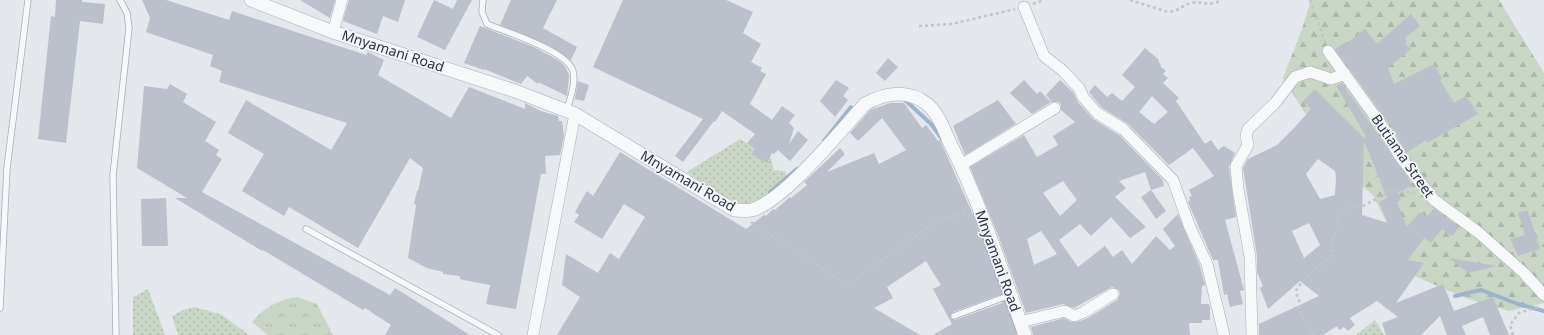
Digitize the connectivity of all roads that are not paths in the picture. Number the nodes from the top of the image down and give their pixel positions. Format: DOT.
graph roads {
  1 [pos="28,0"];
  2 [pos="120,0"];
  3 [pos="251,0"];
  4 [pos="342,0"];
  5 [pos="483,0"];
  6 [pos="1024,7"];
  7 [pos="333,32"];
  8 [pos="1328,52"];
  9 [pos="1345,74"];
  10 [pos="1055,108"];
  11 [pos="571,112"];
  12 [pos="961,165"];
  13 [pos="0,167"];
  14 [pos="7,168"];
  15 [pos="306,229"];
  16 [pos="1113,294"];
  17 [pos="1010,295"];
  18 [pos="1544,295"];
  19 [pos="0,308"];
  20 [pos="954,316"];
  21 [pos="1020,322"];
  22 [pos="116,335"];
  23 [pos="498,335"];
  24 [pos="533,335"];
  25 [pos="1025,335"];
  26 [pos="1224,335"];
  27 [pos="1252,335"];
  1 -- 14 [label="lane"];
  2 -- 22 [label="lane"];
  3 -- 7 [label="street, Mnyamani Road"];
  4 -- 7 [label="street"];
  5 -- 11 [label="lane"];
  6 -- 26 [label="street"];
  7 -- 11 [label="street, Mnyamani Road"];
  8 -- 9 [label="street, Butiama Street"];
  9 -- 18 [label="street, Butiama Street"];
  9 -- 27 [label="street"];
  10 -- 12 [label="street"];
  11 -- 12 [label="street, Mnyamani Road"];
  11 -- 24 [label="street"];
  12 -- 17 [label="street, Mnyamani Road"];
  13 -- 14 [label="lane"];
  14 -- 19 [label="lane"];
  15 -- 23 [label="lane"];
  16 -- 21 [label="street"];
  17 -- 20 [label="lane"];
  17 -- 21 [label="street, Mnyamani Road"];
  21 -- 25 [label="street, Mnyamani Road"];
}
